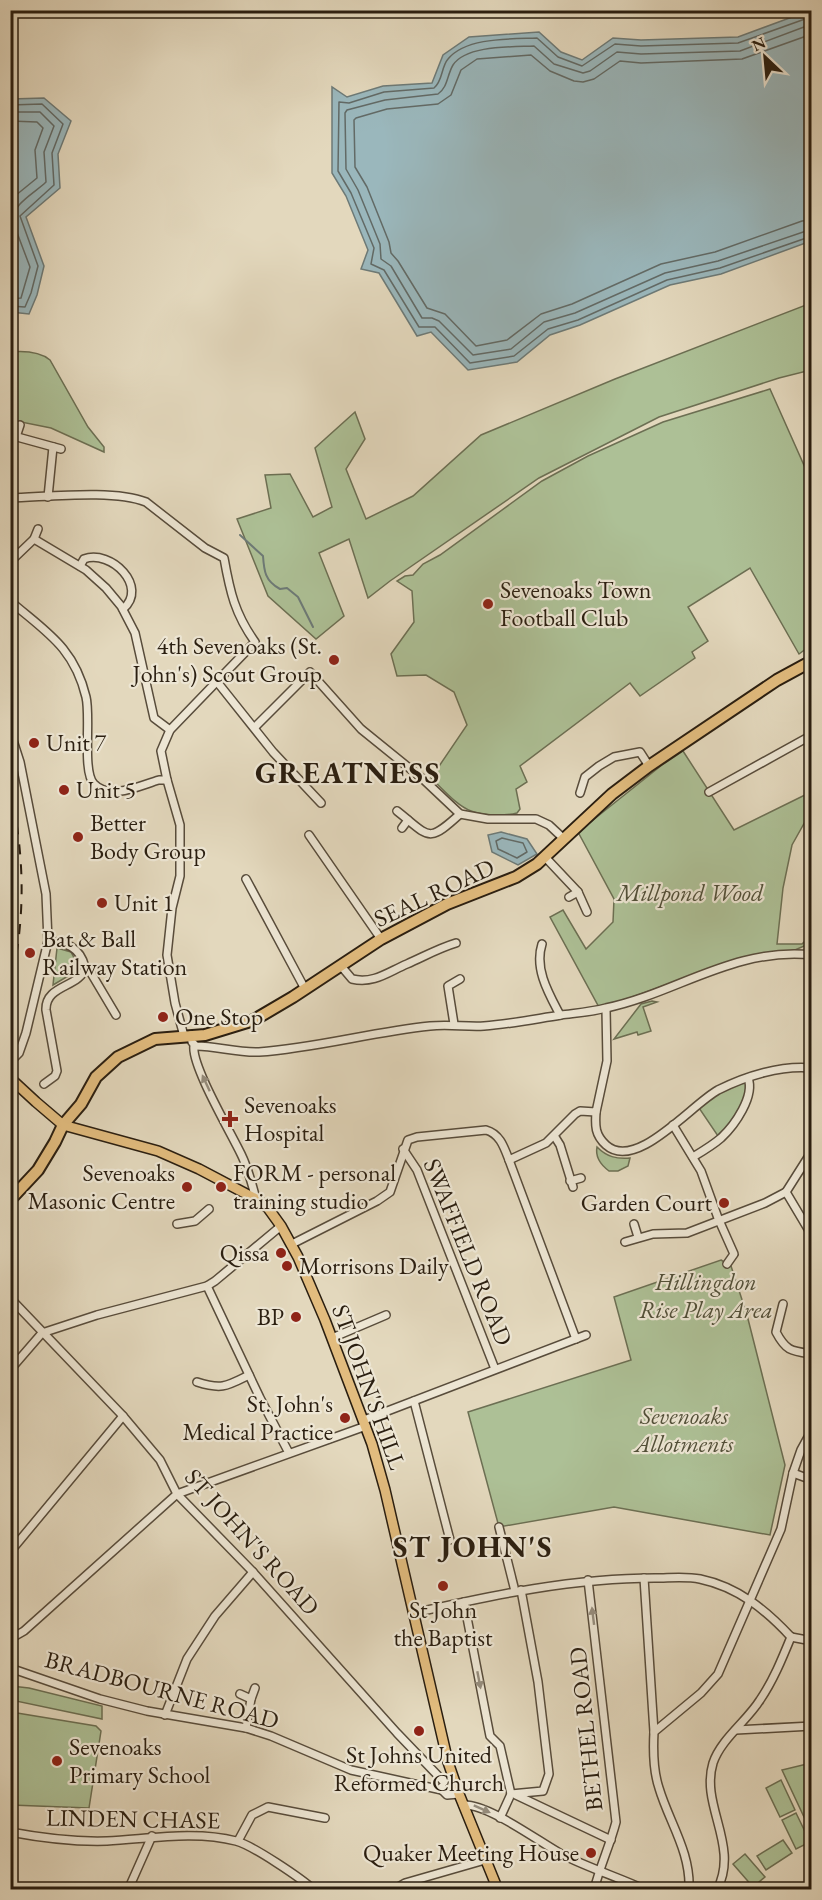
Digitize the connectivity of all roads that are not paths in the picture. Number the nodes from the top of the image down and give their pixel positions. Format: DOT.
graph roads {
  1 [pos="20,425"];
  2 [pos="13,436"];
  3 [pos="53,447"];
  4 [pos="61,449"];
  5 [pos="48,497"];
  6 [pos="10,498"];
  7 [pos="39,529"];
  8 [pos="34,539"];
  9 [pos="10,562"];
  10 [pos="80,566"];
  11 [pos="10,601"];
  12 [pos="123,609"];
  13 [pos="812,661"];
  14 [pos="218,683"];
  15 [pos="255,727"];
  16 [pos="170,730"];
  17 [pos="10,731"];
  18 [pos="812,735"];
  19 [pos="649,765"];
  20 [pos="167,780"];
  21 [pos="709,792"];
  22 [pos="580,793"];
  23 [pos="321,803"];
  24 [pos="397,811"];
  25 [pos="460,814"];
  26 [pos="408,820"];
  27 [pos="402,828"];
  28 [pos="309,835"];
  29 [pos="564,839"];
  30 [pos="545,857"];
  31 [pos="246,879"];
  32 [pos="578,892"];
  33 [pos="569,897"];
  34 [pos="587,912"];
  35 [pos="381,939"];
  36 [pos="48,941"];
  37 [pos="453,942"];
  38 [pos="542,944"];
  39 [pos="812,955"];
  40 [pos="341,966"];
  41 [pos="85,969"];
  42 [pos="460,979"];
  43 [pos="304,989"];
  44 [pos="606,1009"];
  45 [pos="116,1015"];
  46 [pos="560,1015"];
  47 [pos="454,1024"];
  48 [pos="190,1039"];
  49 [pos="10,1062"];
  50 [pos="812,1068"];
  51 [pos="10,1078"];
  52 [pos="748,1078"];
  53 [pos="44,1084"];
  54 [pos="596,1112"];
  55 [pos="63,1125"];
  56 [pos="673,1125"];
  57 [pos="555,1137"];
  58 [pos="403,1149"];
  59 [pos="812,1151"];
  60 [pos="693,1157"];
  61 [pos="509,1160"];
  62 [pos="581,1178"];
  63 [pos="786,1192"];
  64 [pos="256,1199"];
  65 [pos="10,1200"];
  66 [pos="209,1209"];
  67 [pos="719,1221"];
  68 [pos="177,1224"];
  69 [pos="634,1224"];
  70 [pos="281,1226"];
  71 [pos="638,1237"];
  72 [pos="625,1242"];
  73 [pos="292,1244"];
  74 [pos="810,1251"];
  75 [pos="727,1264"];
  76 [pos="207,1286"];
  77 [pos="10,1298"];
  78 [pos="783,1304"];
  79 [pos="387,1315"];
  80 [pos="42,1333"];
  81 [pos="586,1335"];
  82 [pos="332,1338"];
  83 [pos="576,1339"];
  84 [pos="812,1354"];
  85 [pos="495,1369"];
  86 [pos="10,1370"];
  87 [pos="249,1375"];
  88 [pos="197,1382"];
  89 [pos="414,1401"];
  90 [pos="123,1416"];
  91 [pos="365,1423"];
  92 [pos="812,1430"];
  93 [pos="289,1453"];
  94 [pos="793,1473"];
  95 [pos="812,1480"];
  96 [pos="177,1494"];
  97 [pos="499,1527"];
  98 [pos="450,1540"];
  99 [pos="10,1552"];
  100 [pos="253,1572"];
  101 [pos="644,1578"];
  102 [pos="588,1580"];
  103 [pos="518,1591"];
  104 [pos="750,1599"];
  105 [pos="464,1602"];
  106 [pos="414,1613"];
  107 [pos="791,1637"];
  108 [pos="10,1639"];
  109 [pos="812,1641"];
  110 [pos="10,1668"];
  111 [pos="255,1688"];
  112 [pos="240,1694"];
  113 [pos="251,1699"];
  114 [pos="165,1715"];
  115 [pos="812,1726"];
  116 [pos="246,1728"];
  117 [pos="736,1730"];
  118 [pos="654,1732"];
  119 [pos="454,1777"];
  120 [pos="443,1786"];
  121 [pos="459,1794"];
  122 [pos="513,1794"];
  123 [pos="463,1805"];
  124 [pos="325,1818"];
  125 [pos="500,1818"];
  126 [pos="10,1832"];
  127 [pos="152,1836"];
  128 [pos="610,1840"];
  129 [pos="238,1841"];
  130 [pos="485,1860"];
  131 [pos="599,1870"];
  132 [pos="128,1890"];
  133 [pos="314,1890"];
  134 [pos="393,1890"];
  135 [pos="498,1890"];
  136 [pos="594,1890"];
  137 [pos="646,1890"];
  138 [pos="689,1890"];
  139 [pos="717,1890"];
  1 -- 2 [label="street"];
  2 -- 3 [label="street"];
  3 -- 4 [label="street"];
  3 -- 5 [label="street"];
  5 -- 6 [label="street"];
  5 -- 14 [label="street"];
  7 -- 8 [label="street"];
  8 -- 9 [label="street"];
  8 -- 10 [label="street"];
  10 -- 12 [label="street"];
  10 -- 12 [label="street"];
  11 -- 20 [label="street"];
  12 -- 16 [label="street"];
  13 -- 19 [label="highway, SEAL ROAD"];
  14 -- 15 [label="street"];
  14 -- 16 [label="street"];
  15 -- 23 [label="street"];
  15 -- 25 [label="street"];
  16 -- 20 [label="street"];
  17 -- 36 [label="street"];
  18 -- 21 [label="street"];
  19 -- 22 [label="street"];
  19 -- 29 [label="highway, SEAL ROAD"];
  20 -- 48 [label="street"];
  24 -- 26 [label="street"];
  25 -- 26 [label="street"];
  25 -- 29 [label="street"];
  26 -- 27 [label="street"];
  28 -- 35 [label="street"];
  29 -- 30 [label="highway, SEAL ROAD"];
  30 -- 32 [label="street"];
  30 -- 35 [label="highway, SEAL ROAD"];
  31 -- 43 [label="street"];
  32 -- 33 [label="street"];
  32 -- 34 [label="street"];
  35 -- 40 [label="highway, SEAL ROAD"];
  36 -- 41 [label="street"];
  36 -- 49 [label="street"];
  37 -- 40 [label="street"];
  38 -- 46 [label="street"];
  39 -- 44 [label="street"];
  40 -- 43 [label="highway, SEAL ROAD"];
  41 -- 45 [label="street"];
  41 -- 53 [label="street"];
  42 -- 47 [label="street"];
  43 -- 48 [label="highway, SEAL ROAD"];
  44 -- 46 [label="street"];
  44 -- 54 [label="street"];
  46 -- 47 [label="street"];
  47 -- 48 [label="street"];
  48 -- 55 [label="highway, SEAL ROAD"];
  64 -- 48 [label="street, one-way"];
  50 -- 52 [label="street"];
  51 -- 55 [label="main road"];
  52 -- 56 [label="street"];
  52 -- 60 [label="street"];
  54 -- 56 [label="street"];
  54 -- 57 [label="street"];
  55 -- 64 [label="main road, ST JOHN'S HILL"];
  55 -- 65 [label="highway, SEAL ROAD"];
  56 -- 60 [label="street"];
  57 -- 61 [label="street"];
  57 -- 62 [label="street"];
  58 -- 61 [label="street"];
  58 -- 73 [label="street"];
  58 -- 85 [label="street, SWAFFIELD ROAD"];
  59 -- 63 [label="street"];
  60 -- 67 [label="street"];
  61 -- 83 [label="street"];
  63 -- 67 [label="street"];
  63 -- 74 [label="street"];
  64 -- 70 [label="main road, ST JOHN'S HILL"];
  66 -- 68 [label="street"];
  67 -- 71 [label="street"];
  67 -- 75 [label="street"];
  69 -- 71 [label="street"];
  70 -- 73 [label="main road, ST JOHN'S HILL"];
  70 -- 76 [label="street"];
  71 -- 72 [label="street"];
  73 -- 82 [label="main road, ST JOHN'S HILL"];
  76 -- 80 [label="street"];
  76 -- 87 [label="street"];
  77 -- 80 [label="street, ST JOHN'S ROAD"];
  78 -- 84 [label="street"];
  79 -- 82 [label="street"];
  80 -- 86 [label="street"];
  80 -- 90 [label="street, ST JOHN'S ROAD"];
  81 -- 83 [label="street"];
  82 -- 91 [label="main road, ST JOHN'S HILL"];
  83 -- 85 [label="street"];
  85 -- 89 [label="street"];
  87 -- 88 [label="street"];
  87 -- 93 [label="street"];
  89 -- 91 [label="street"];
  89 -- 98 [label="street"];
  90 -- 96 [label="street, ST JOHN'S ROAD"];
  90 -- 99 [label="street"];
  91 -- 93 [label="street"];
  91 -- 106 [label="main road, ST JOHN'S HILL"];
  92 -- 94 [label="street"];
  93 -- 96 [label="street"];
  94 -- 95 [label="street"];
  94 -- 104 [label="street"];
  96 -- 100 [label="street, ST JOHN'S ROAD"];
  96 -- 108 [label="street"];
  97 -- 103 [label="street"];
  100 -- 114 [label="street"];
  100 -- 120 [label="street, ST JOHN'S ROAD"];
  101 -- 102 [label="street"];
  101 -- 104 [label="street"];
  101 -- 118 [label="street"];
  102 -- 103 [label="street"];
  128 -- 102 [label="street, BETHEL ROAD, one-way"];
  103 -- 105 [label="street"];
  103 -- 122 [label="street"];
  104 -- 107 [label="street"];
  104 -- 118 [label="street"];
  105 -- 106 [label="street"];
  105 -- 122 [label="street, one-way"];
  106 -- 119 [label="main road, ST JOHN'S HILL"];
  107 -- 109 [label="street"];
  107 -- 117 [label="street"];
  110 -- 114 [label="street, BRADBOURNE ROAD"];
  111 -- 113 [label="street"];
  112 -- 113 [label="street"];
  113 -- 116 [label="street"];
  114 -- 116 [label="street, BRADBOURNE ROAD"];
  115 -- 117 [label="street"];
  116 -- 120 [label="street, BRADBOURNE ROAD"];
  117 -- 139 [label="street"];
  118 -- 138 [label="street"];
  119 -- 120 [label="street"];
  119 -- 121 [label="main road, ST JOHN'S HILL"];
  120 -- 121 [label="street, BRADBOURNE ROAD"];
  121 -- 123 [label="main road, ST JOHN'S HILL"];
  122 -- 125 [label="street"];
  122 -- 128 [label="street"];
  123 -- 125 [label="street, one-way"];
  123 -- 130 [label="main road, ST JOHN'S HILL"];
  124 -- 129 [label="street"];
  125 -- 131 [label="street"];
  126 -- 127 [label="street, LINDEN CHASE"];
  127 -- 129 [label="street, LINDEN CHASE"];
  127 -- 132 [label="street"];
  128 -- 131 [label="street, BETHEL ROAD"];
  129 -- 133 [label="street, LINDEN CHASE"];
  130 -- 134 [label="street"];
  130 -- 135 [label="main road, ST JOHN'S HILL"];
  131 -- 136 [label="street, BETHEL ROAD"];
  131 -- 137 [label="street"];
}
